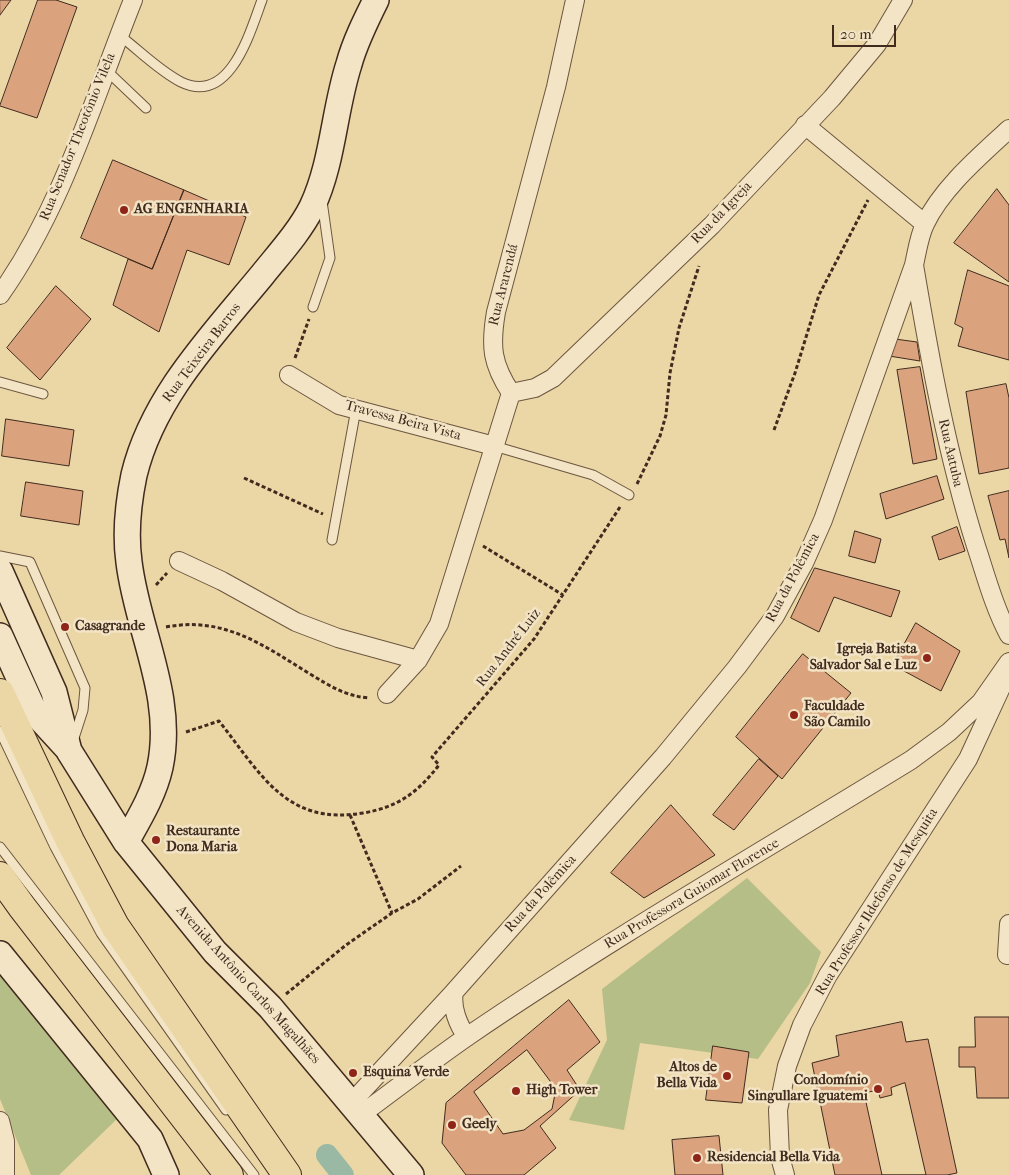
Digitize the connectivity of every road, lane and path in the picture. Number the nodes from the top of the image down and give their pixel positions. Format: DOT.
graph roads {
  1 [pos="133,0"];
  2 [pos="262,0"];
  3 [pos="376,0"];
  4 [pos="575,0"];
  5 [pos="903,0"];
  6 [pos="119,35"];
  7 [pos="106,69"];
  8 [pos="146,108"];
  9 [pos="805,125"];
  10 [pos="1009,130"];
  11 [pos="875,183"];
  12 [pos="320,188"];
  13 [pos="925,224"];
  14 [pos="700,262"];
  15 [pos="914,265"];
  16 [pos="0,295"];
  17 [pos="313,307"];
  18 [pos="289,375"];
  19 [pos="0,382"];
  20 [pos="512,393"];
  21 [pos="44,394"];
  22 [pos="356,409"];
  23 [pos="774,430"];
  24 [pos="494,446"];
  25 [pos="244,478"];
  26 [pos="629,495"];
  27 [pos="336,520"];
  28 [pos="466,537"];
  29 [pos="332,540"];
  30 [pos="0,556"];
  31 [pos="179,561"];
  32 [pos="0,570"];
  33 [pos="564,595"];
  34 [pos="138,604"];
  35 [pos="146,631"];
  36 [pos="1009,635"];
  37 [pos="0,636"];
  38 [pos="418,660"];
  39 [pos="1009,662"];
  40 [pos="1009,670"];
  41 [pos="0,693"];
  42 [pos="387,694"];
  43 [pos="0,731"];
  44 [pos="163,736"];
  45 [pos="70,751"];
  46 [pos="350,815"];
  47 [pos="126,842"];
  48 [pos="0,847"];
  49 [pos="461,866"];
  50 [pos="0,876"];
  51 [pos="392,913"];
  52 [pos="1009,924"];
  53 [pos="0,954"];
  54 [pos="1007,955"];
  55 [pos="454,992"];
  56 [pos="270,1006"];
  57 [pos="167,1014"];
  58 [pos="467,1037"];
  59 [pos="184,1101"];
  60 [pos="357,1108"];
  61 [pos="233,1120"];
  62 [pos="0,1121"];
  63 [pos="5,1175"];
  64 [pos="166,1175"];
  65 [pos="229,1175"];
  66 [pos="254,1175"];
  67 [pos="287,1175"];
  68 [pos="410,1175"];
  69 [pos="785,1175"];
  1 -- 6 [label="street, Rua Senador Theotônio Vilela"];
  2 -- 6 [label="lane"];
  3 -- 12 [label="main road, Rua Teixeira Barros"];
  4 -- 20 [label="street, Rua Ararendá"];
  5 -- 9 [label="street, Rua da Igreja"];
  6 -- 7 [label="street, Rua Senador Theotônio Vilela"];
  7 -- 8 [label="lane"];
  7 -- 16 [label="street, Rua Senador Theotônio Vilela"];
  9 -- 11 [label="street"];
  9 -- 20 [label="street, Rua da Igreja"];
  10 -- 13 [label="street, Rua da Polêmica"];
  11 -- 13 [label="street"];
  11 -- 23 [label="path"];
  12 -- 17 [label="lane"];
  12 -- 34 [label="main road, Rua Teixeira Barros"];
  13 -- 15 [label="street, Rua da Polêmica"];
  14 -- 26 [label="path, Rua André Luiz"];
  15 -- 36 [label="street, Rua Aatuba"];
  15 -- 55 [label="street, Rua da Polêmica"];
  17 -- 18 [label="path"];
  18 -- 22 [label="street, Travessa Beira Vista"];
  19 -- 21 [label="lane"];
  20 -- 24 [label="street"];
  22 -- 24 [label="street, Travessa Beira Vista"];
  22 -- 27 [label="lane"];
  24 -- 26 [label="lane"];
  24 -- 28 [label="street"];
  25 -- 27 [label="path"];
  26 -- 33 [label="path, Rua André Luiz"];
  27 -- 29 [label="lane"];
  28 -- 33 [label="path"];
  28 -- 38 [label="street"];
  30 -- 45 [label="lane"];
  31 -- 34 [label="path"];
  31 -- 38 [label="street"];
  32 -- 45 [label="main road, Avenida Antônio Carlos Magalhães"];
  33 -- 46 [label="path, Rua André Luiz"];
  34 -- 35 [label="main road, Rua Teixeira Barros"];
  35 -- 42 [label="path"];
  35 -- 44 [label="main road, Rua Teixeira Barros"];
  37 -- 45 [label="main road"];
  38 -- 42 [label="street"];
  39 -- 58 [label="street, Rua Professora Guiomar Florence"];
  40 -- 69 [label="street, Rua Professor Ildefonso de Mesquita"];
  41 -- 57 [label="main road"];
  43 -- 57 [label="lane"];
  44 -- 46 [label="path, Rua André Luiz"];
  44 -- 47 [label="main road, Rua Teixeira Barros"];
  45 -- 47 [label="main road, Avenida Antônio Carlos Magalhães"];
  46 -- 51 [label="path"];
  47 -- 56 [label="main road, Avenida Antônio Carlos Magalhães"];
  48 -- 59 [label="lane"];
  49 -- 51 [label="path"];
  50 -- 59 [label="main road"];
  51 -- 56 [label="path"];
  52 -- 54 [label="street"];
  53 -- 64 [label="main road"];
  55 -- 58 [label="street"];
  55 -- 60 [label="street, Rua da Polêmica"];
  56 -- 60 [label="main road, Avenida Antônio Carlos Magalhães"];
  57 -- 61 [label="lane"];
  57 -- 67 [label="main road"];
  58 -- 60 [label="street, Rua Professora Guiomar Florence"];
  59 -- 65 [label="main road"];
  59 -- 66 [label="lane"];
  60 -- 68 [label="main road, Avenida Antônio Carlos Magalhães"];
  62 -- 63 [label="street"];
}
